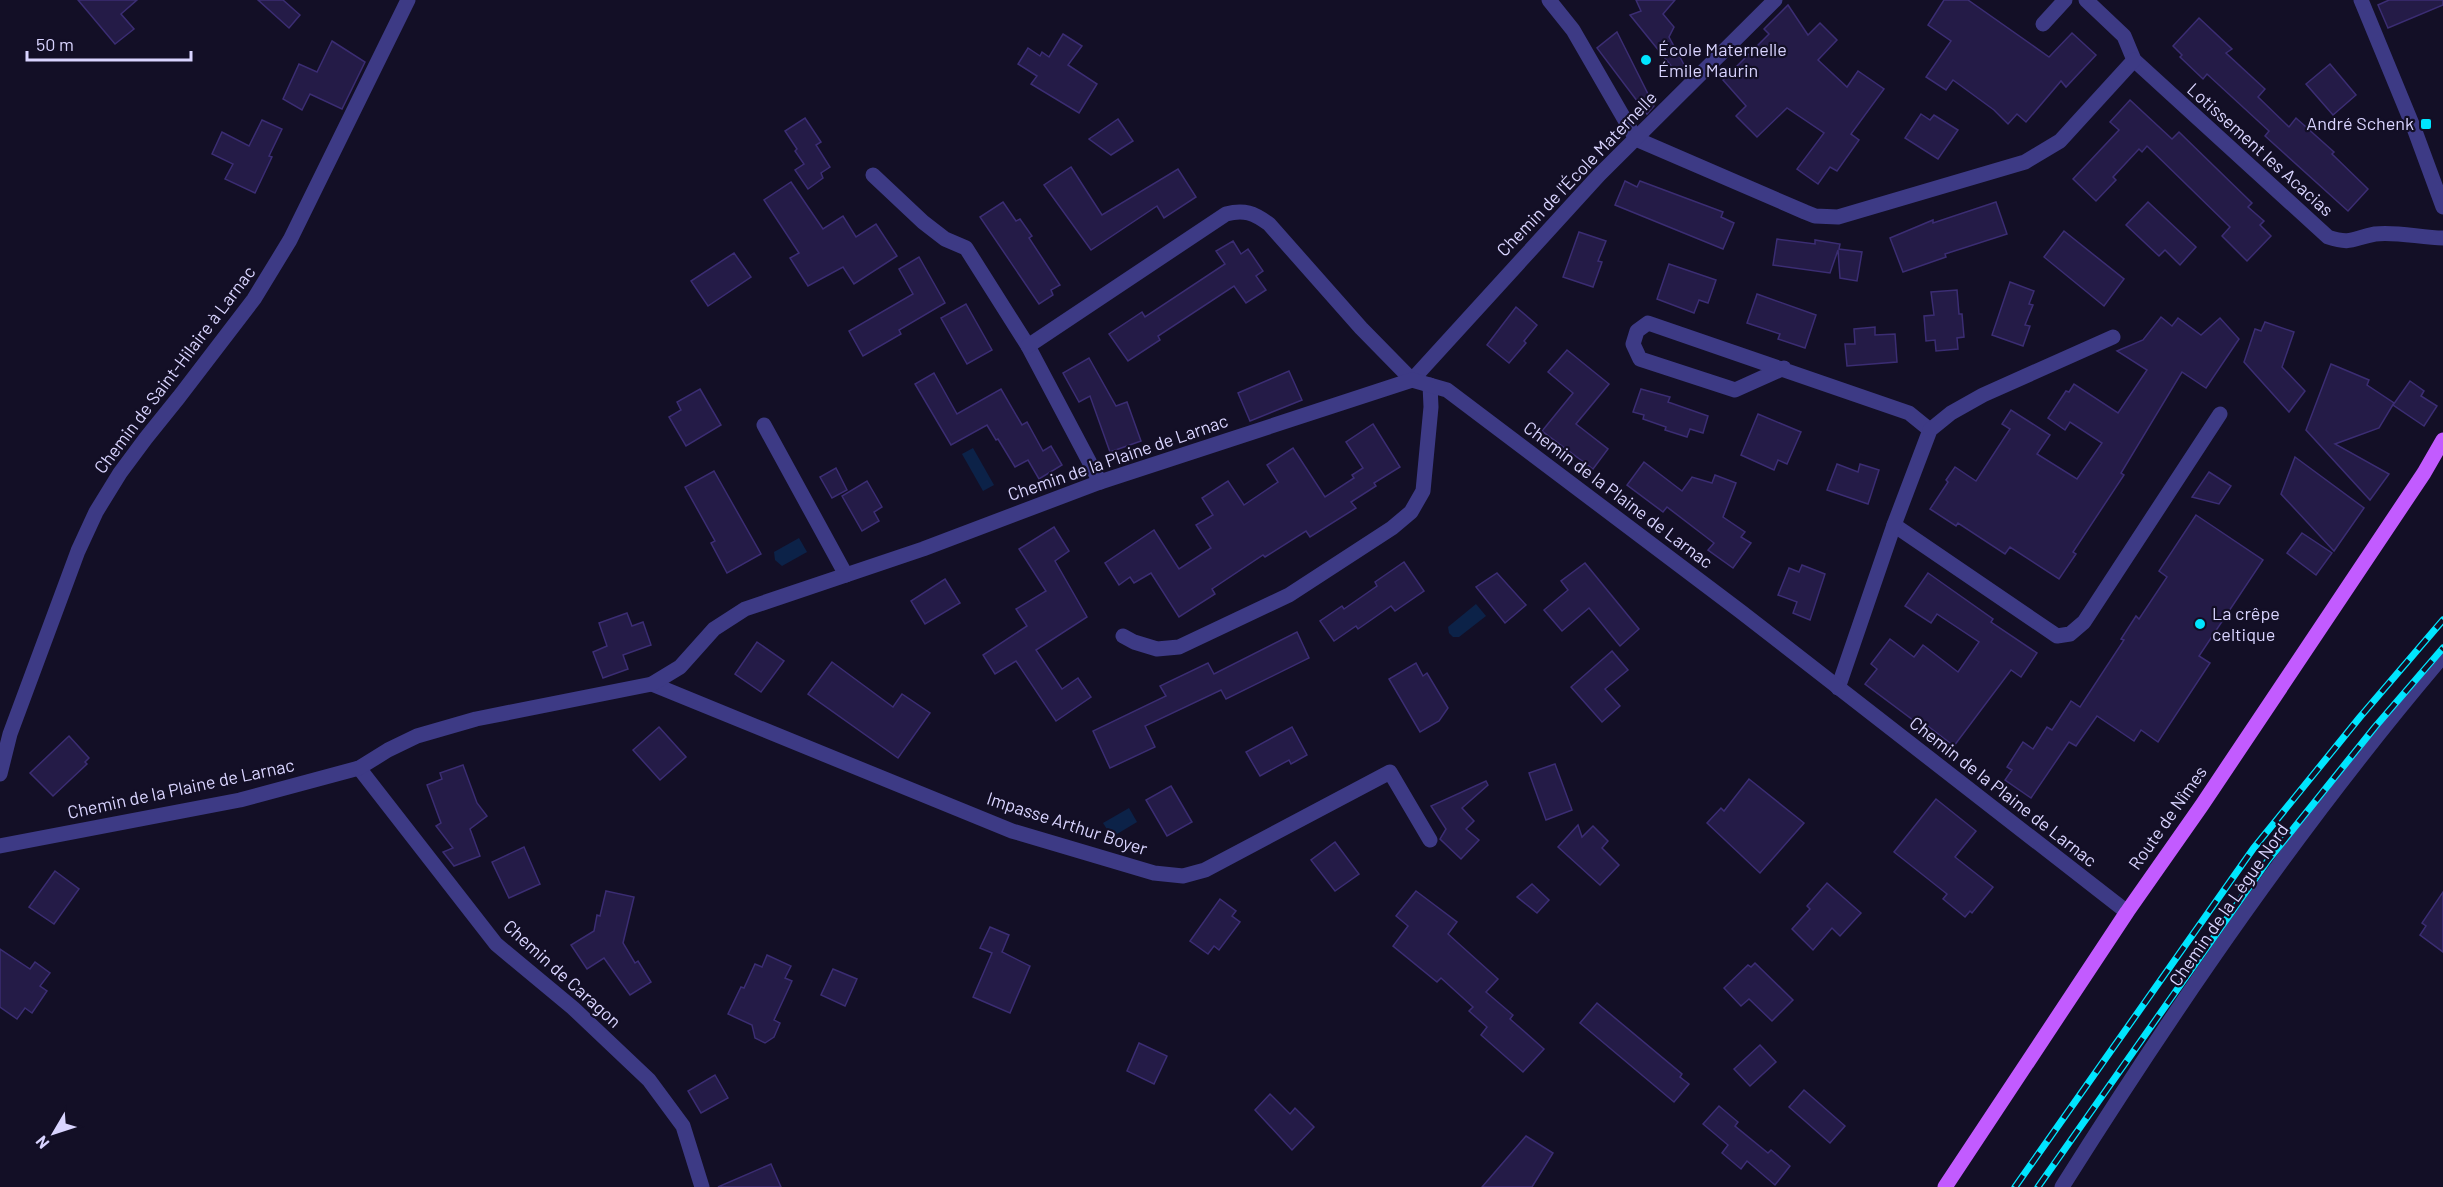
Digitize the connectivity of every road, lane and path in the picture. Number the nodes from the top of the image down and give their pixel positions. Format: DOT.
graph roads {
  1 [pos="408,0"];
  2 [pos="1549,0"];
  3 [pos="1775,0"];
  4 [pos="2066,0"];
  5 [pos="2086,0"];
  6 [pos="2361,0"];
  7 [pos="2043,24"];
  8 [pos="2134,60"];
  9 [pos="1636,139"];
  10 [pos="873,176"];
  11 [pos="2443,207"];
  12 [pos="2443,238"];
  13 [pos="2113,337"];
  14 [pos="1028,346"];
  15 [pos="1784,368"];
  16 [pos="1412,380"];
  17 [pos="1430,385"];
  18 [pos="2220,414"];
  19 [pos="764,425"];
  20 [pos="1930,430"];
  21 [pos="2443,440"];
  22 [pos="2443,453"];
  23 [pos="2424,472"];
  24 [pos="1100,482"];
  25 [pos="1894,525"];
  26 [pos="846,575"];
  27 [pos="1123,636"];
  28 [pos="2443,656"];
  29 [pos="652,684"];
  30 [pos="1838,688"];
  31 [pos="5,730"];
  32 [pos="359,768"];
  33 [pos="0,774"];
  34 [pos="1430,840"];
  35 [pos="0,846"];
  36 [pos="2127,912"];
  37 [pos="702,1187"];
  38 [pos="1945,1187"];
  39 [pos="2062,1187"];
  1 -- 31 [label="street, Chemin de Saint-Hilaire à Larnac"];
  2 -- 9 [label="street"];
  3 -- 9 [label="street, Chemin de l'École Maternelle"];
  4 -- 7 [label="street"];
  5 -- 8 [label="street, Lotissement les Acacias"];
  6 -- 11 [label="street"];
  8 -- 9 [label="street"];
  8 -- 12 [label="street, Lotissement les Acacias"];
  9 -- 16 [label="street, Chemin de l'École Maternelle"];
  10 -- 14 [label="street"];
  13 -- 20 [label="street"];
  14 -- 16 [label="street"];
  14 -- 24 [label="street"];
  15 -- 15 [label="street"];
  15 -- 20 [label="street"];
  16 -- 17 [label="street, Chemin de la Plaine de Larnac"];
  16 -- 24 [label="street, Chemin de la Plaine de Larnac"];
  17 -- 27 [label="street"];
  17 -- 30 [label="street, Chemin de la Plaine de Larnac"];
  18 -- 25 [label="street"];
  19 -- 26 [label="street"];
  20 -- 25 [label="street"];
  21 -- 23 [label="main road, Route de Nîmes"];
  22 -- 23 [label="main road, Route de Nîmes"];
  23 -- 36 [label="main road, Route de Nîmes"];
  24 -- 26 [label="street, Chemin de la Plaine de Larnac"];
  25 -- 30 [label="street"];
  26 -- 29 [label="street, Chemin de la Plaine de Larnac"];
  28 -- 39 [label="street, Chemin de la Lègue Nord"];
  29 -- 32 [label="street, Chemin de la Plaine de Larnac"];
  29 -- 34 [label="street, Impasse Arthur Boyer"];
  30 -- 36 [label="street, Chemin de la Plaine de Larnac"];
  31 -- 33 [label="street, Chemin de Saint-Hilaire à Larnac"];
  32 -- 35 [label="street, Chemin de la Plaine de Larnac"];
  32 -- 37 [label="street, Chemin de Caragon"];
  36 -- 38 [label="main road, Route de Nîmes"];
}
